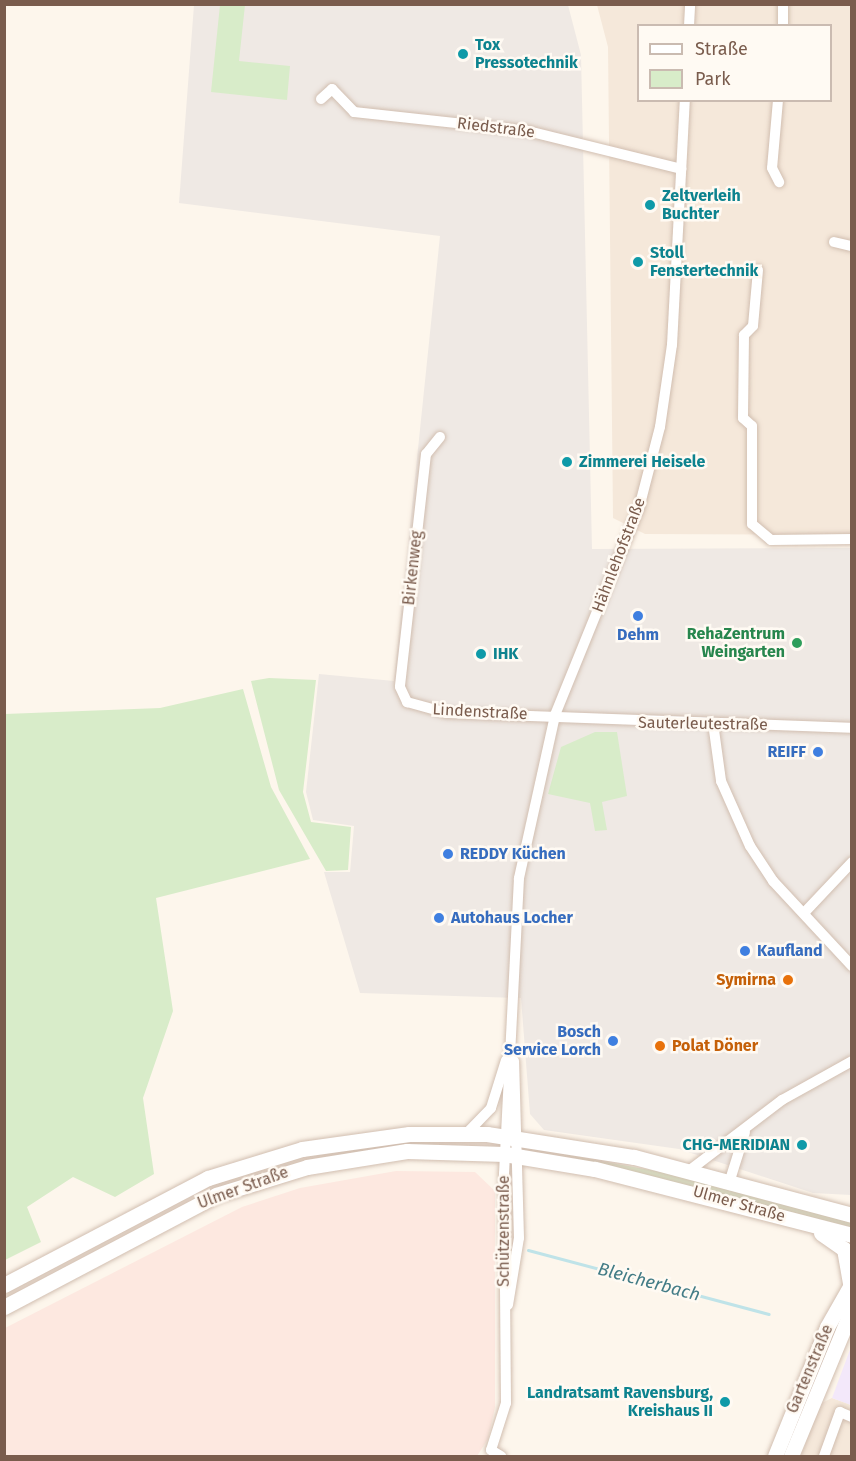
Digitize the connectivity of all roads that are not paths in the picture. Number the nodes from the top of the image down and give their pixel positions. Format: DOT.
graph roads {
  1 [pos="690,4"];
  2 [pos="783,4"];
  3 [pos="689,24"];
  4 [pos="783,24"];
  5 [pos="321,99"];
  6 [pos="685,102"];
  7 [pos="778,102"];
  8 [pos="681,169"];
  9 [pos="779,182"];
  10 [pos="834,242"];
  11 [pos="852,246"];
  12 [pos="759,270"];
  13 [pos="440,437"];
  14 [pos="852,539"];
  15 [pos="406,702"];
  16 [pos="555,715"];
  17 [pos="713,723"];
  18 [pos="852,728"];
  19 [pos="852,862"];
  20 [pos="804,913"];
  21 [pos="852,966"];
  22 [pos="511,1046"];
  23 [pos="852,1061"];
  24 [pos="747,1129"];
  25 [pos="466,1134"];
  26 [pos="512,1137"];
  27 [pos="512,1155"];
  28 [pos="690,1170"];
  29 [pos="730,1180"];
  30 [pos="852,1204"];
  31 [pos="823,1206"];
  32 [pos="852,1215"];
  33 [pos="789,1218"];
  34 [pos="852,1235"];
  35 [pos="851,1280"];
  36 [pos="4,1285"];
  37 [pos="4,1307"];
  38 [pos="852,1309"];
  39 [pos="852,1417"];
  40 [pos="493,1451"];
  41 [pos="775,1456"];
  42 [pos="791,1456"];
  43 [pos="824,1456"];
  1 -- 3 [label="street"];
  2 -- 4 [label="street"];
  5 -- 8 [label="street, Riedstraße"];
  6 -- 8 [label="street, Hähnlehofstraße"];
  7 -- 9 [label="street"];
  8 -- 16 [label="street, Hähnlehofstraße"];
  10 -- 11 [label="street"];
  12 -- 14 [label="street"];
  13 -- 15 [label="street, Birkenweg"];
  15 -- 16 [label="street, Lindenstraße"];
  16 -- 17 [label="street, Sauterleutestraße"];
  16 -- 22 [label="street, Hähnlehofstraße"];
  17 -- 18 [label="street, Sauterleutestraße"];
  17 -- 20 [label="street"];
  19 -- 20 [label="street"];
  20 -- 21 [label="street"];
  22 -- 25 [label="street"];
  22 -- 26 [label="street"];
  23 -- 24 [label="street"];
  24 -- 28 [label="street"];
  24 -- 29 [label="street"];
  25 -- 26 [label="main road, Ulmer Straße"];
  25 -- 36 [label="main road, Ulmer Straße"];
  26 -- 27 [label="street"];
  26 -- 28 [label="main road, Ulmer Straße"];
  27 -- 33 [label="main road, Ulmer Straße"];
  27 -- 37 [label="main road, Ulmer Straße"];
  27 -- 40 [label="street, Schützenstraße"];
  28 -- 29 [label="main road, Ulmer Straße"];
  29 -- 31 [label="main road, Ulmer Straße"];
  30 -- 31 [label="main road"];
  31 -- 32 [label="main road, Ulmer Straße"];
  33 -- 34 [label="main road, Ulmer Straße"];
  33 -- 35 [label="main road"];
  35 -- 41 [label="main road, Gartenstraße"];
  38 -- 42 [label="main road, Gartenstraße"];
  39 -- 43 [label="street"];
}
